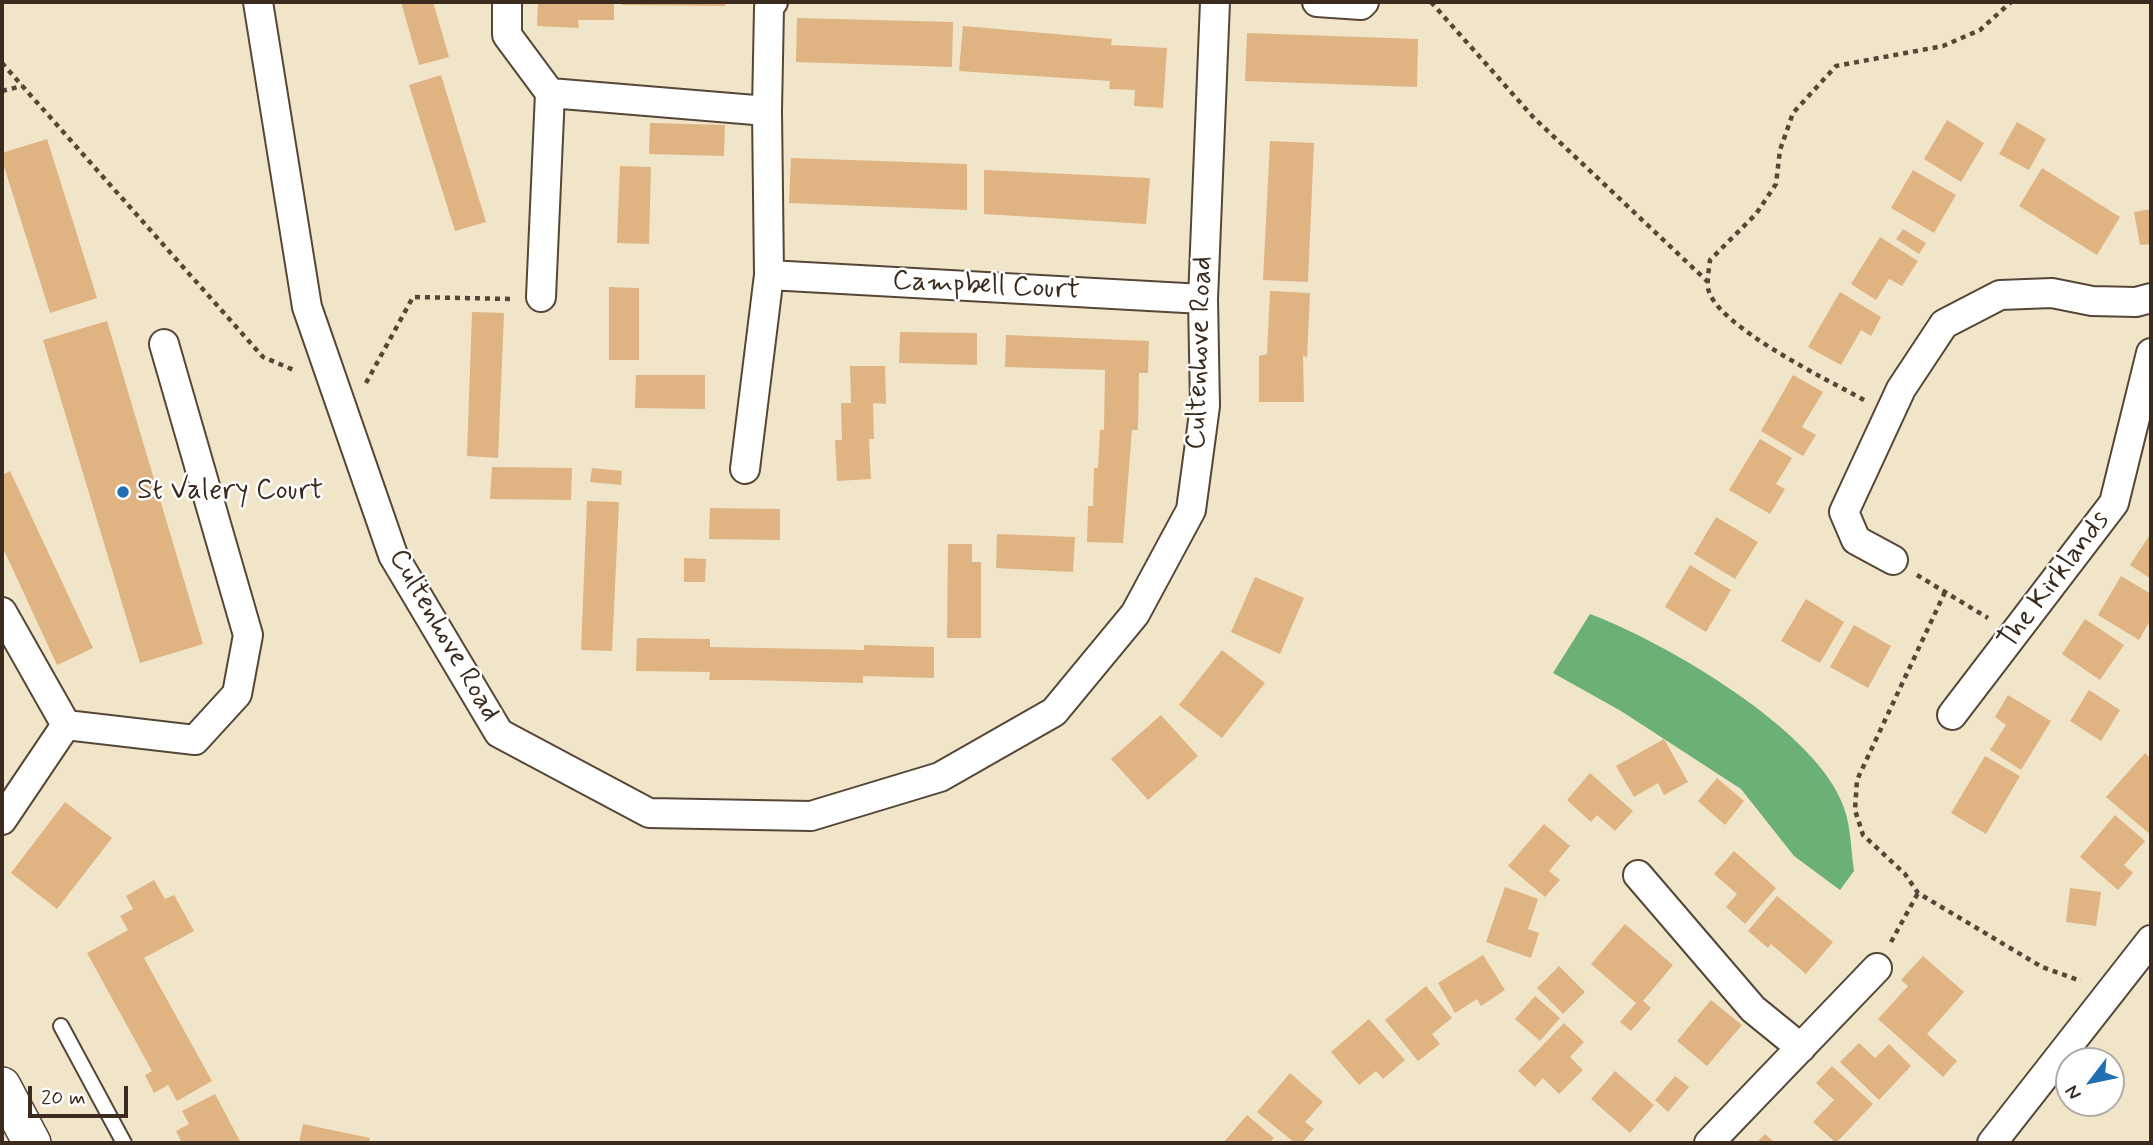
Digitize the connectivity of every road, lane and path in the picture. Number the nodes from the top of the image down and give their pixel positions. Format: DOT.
graph roads {
  1 [pos="258,2"];
  2 [pos="507,2"];
  3 [pos="773,2"];
  4 [pos="1215,2"];
  5 [pos="1317,2"];
  6 [pos="1364,2"];
  7 [pos="1431,2"];
  8 [pos="2011,2"];
  9 [pos="2,63"];
  10 [pos="22,86"];
  11 [pos="2,91"];
  12 [pos="550,93"];
  13 [pos="767,111"];
  14 [pos="769,275"];
  15 [pos="1709,282"];
  16 [pos="541,297"];
  17 [pos="2151,298"];
  18 [pos="1203,299"];
  19 [pos="164,344"];
  20 [pos="2151,353"];
  21 [pos="336,389"];
  22 [pos="1888,416"];
  23 [pos="745,469"];
  24 [pos="1893,560"];
  25 [pos="1945,592"];
  26 [pos="2,612"];
  27 [pos="2014,634"];
  28 [pos="1952,715"];
  29 [pos="66,725"];
  30 [pos="2,820"];
  31 [pos="1638,875"];
  32 [pos="1918,893"];
  33 [pos="2151,940"];
  34 [pos="1877,968"];
  35 [pos="2111,991"];
  36 [pos="61,1026"];
  37 [pos="1801,1048"];
  38 [pos="2,1086"];
  39 [pos="32,1143"];
  40 [pos="124,1143"];
  41 [pos="1709,1143"];
  42 [pos="1992,1143"];
  1 -- 21 [label="street, Cultenhove Road"];
  2 -- 12 [label="street"];
  3 -- 13 [label="street"];
  4 -- 18 [label="street, Cultenhove Road"];
  5 -- 6 [label="street"];
  7 -- 15 [label="path"];
  8 -- 15 [label="path"];
  9 -- 10 [label="path"];
  10 -- 11 [label="path"];
  10 -- 21 [label="path"];
  12 -- 13 [label="street"];
  12 -- 16 [label="street"];
  13 -- 14 [label="street"];
  14 -- 18 [label="street, Campbell Court"];
  14 -- 23 [label="street"];
  15 -- 22 [label="path"];
  16 -- 21 [label="path"];
  17 -- 22 [label="street"];
  18 -- 21 [label="street, Cultenhove Road"];
  19 -- 29 [label="street"];
  20 -- 27 [label="street, The Kirklands"];
  22 -- 24 [label="street"];
  24 -- 25 [label="path"];
  25 -- 27 [label="path"];
  25 -- 32 [label="path"];
  26 -- 29 [label="street"];
  27 -- 28 [label="street, The Kirklands"];
  29 -- 30 [label="street"];
  31 -- 37 [label="street"];
  32 -- 34 [label="path"];
  32 -- 35 [label="path"];
  33 -- 35 [label="street"];
  34 -- 37 [label="street"];
  35 -- 42 [label="street"];
  36 -- 40 [label="lane"];
  37 -- 41 [label="street"];
  38 -- 39 [label="street"];
}
